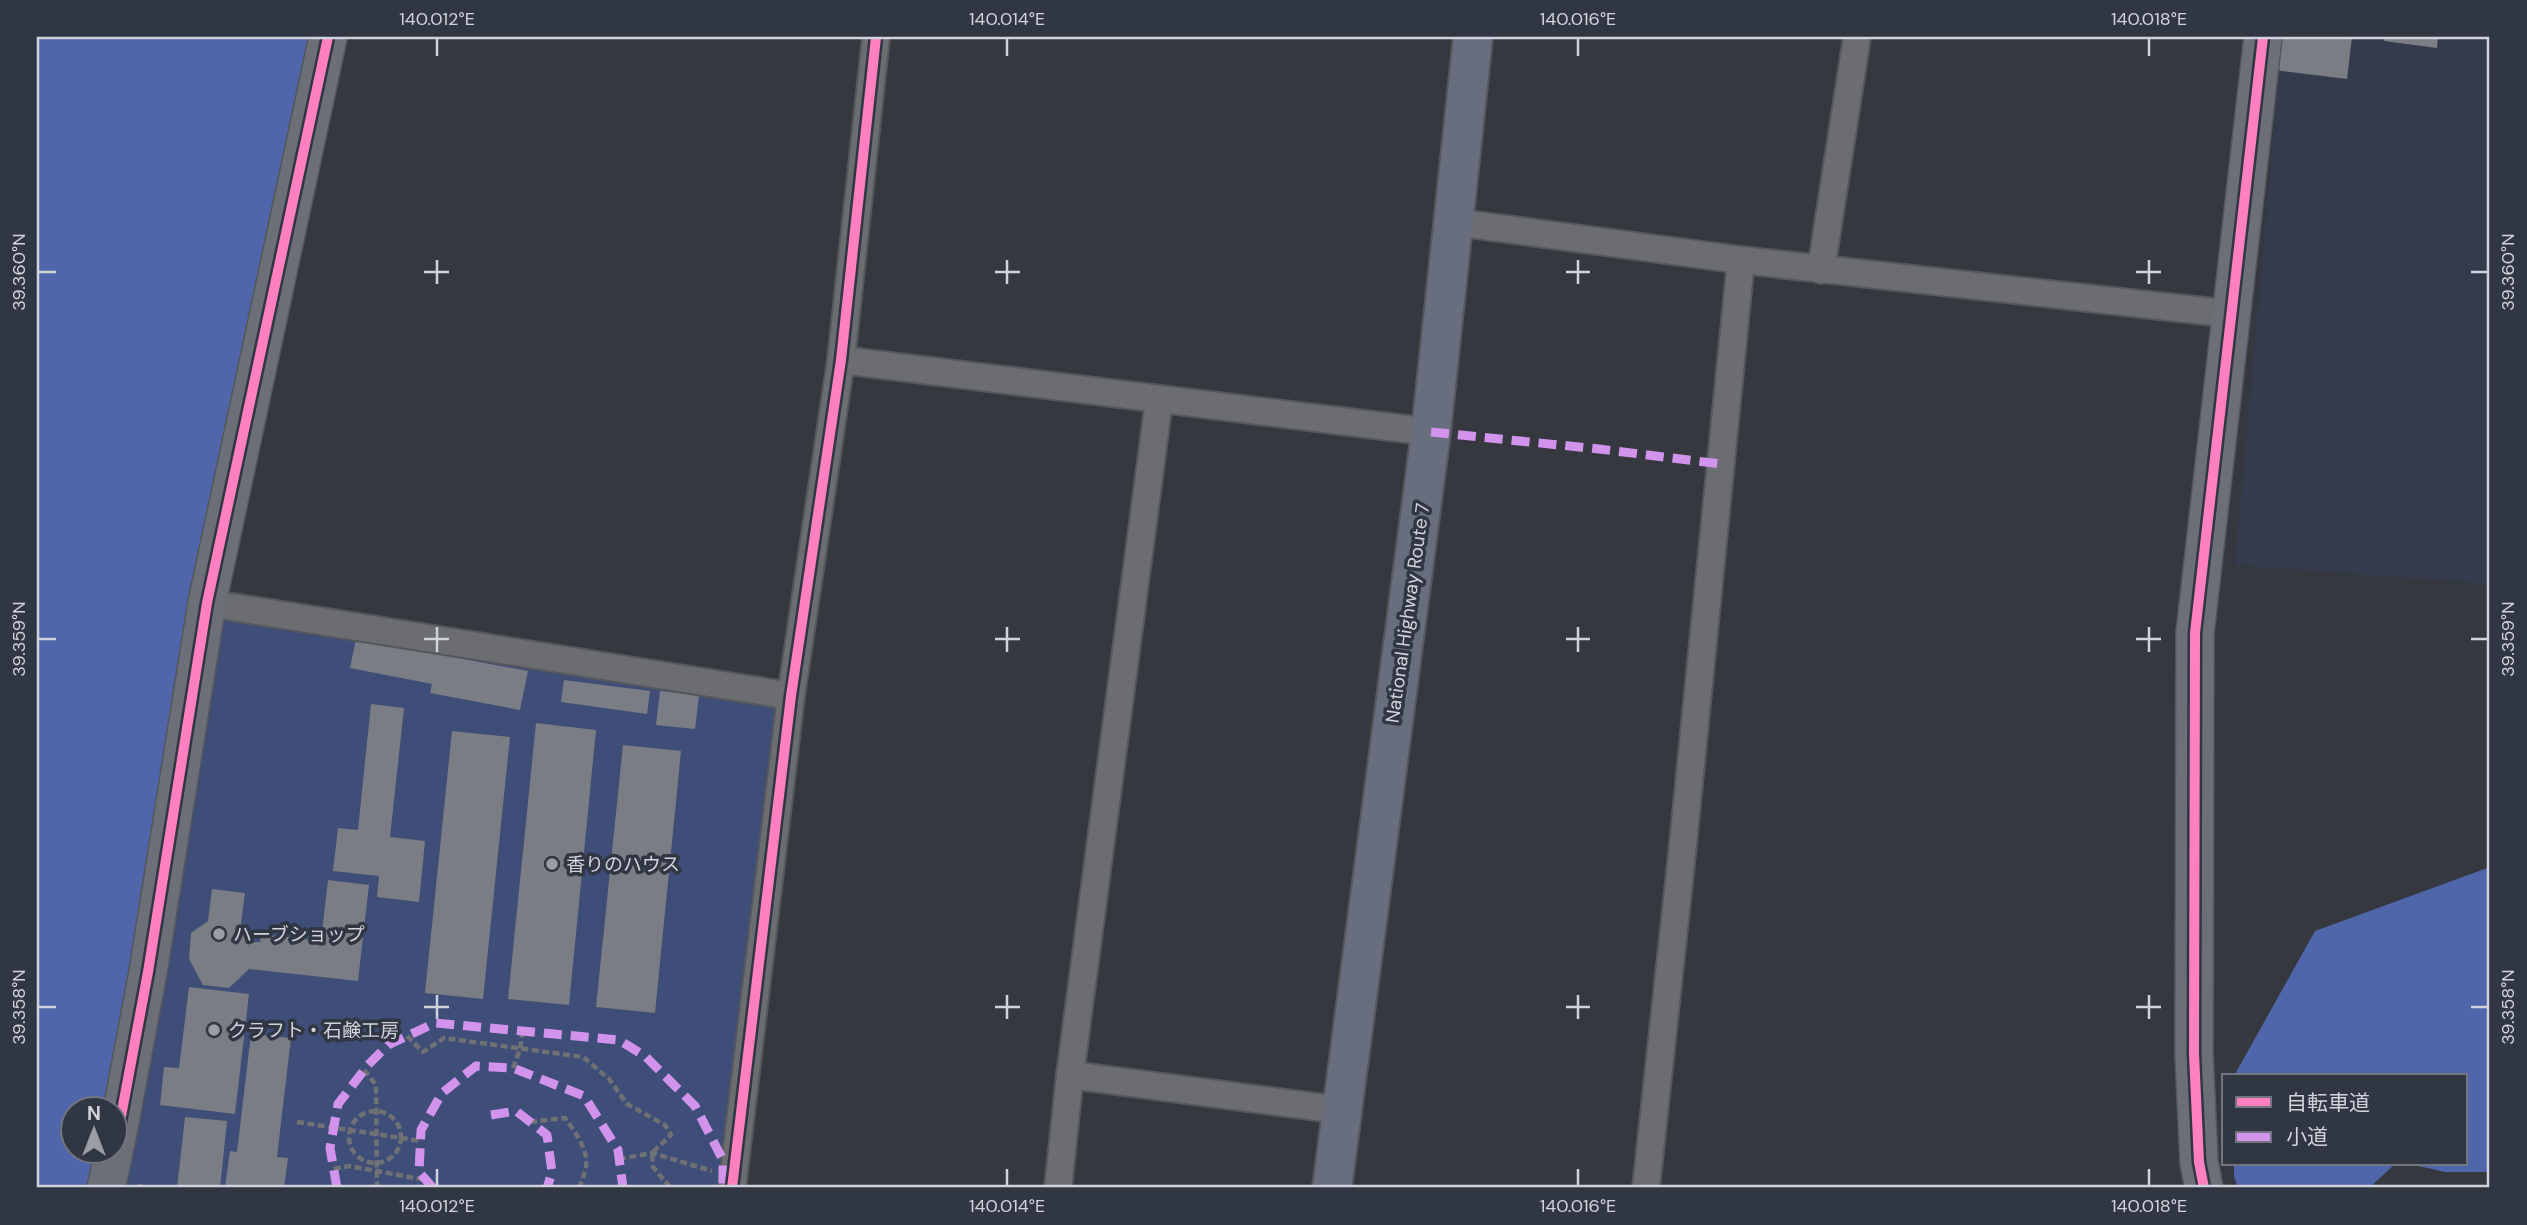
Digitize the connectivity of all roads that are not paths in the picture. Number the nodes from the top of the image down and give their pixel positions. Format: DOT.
graph roads {
  1 [pos="328,37"];
  2 [pos="876,37"];
  3 [pos="1473,37"];
  4 [pos="1857,37"];
  5 [pos="2263,37"];
  6 [pos="1453,222"];
  7 [pos="1741,260"];
  8 [pos="1821,270"];
  9 [pos="2232,314"];
  10 [pos="841,360"];
  11 [pos="1159,401"];
  12 [pos="1431,432"];
  13 [pos="207,603"];
  14 [pos="791,696"];
  15 [pos="1070,1075"];
  16 [pos="125,1096"];
  17 [pos="1340,1110"];
  18 [pos="111,1166"];
  19 [pos="728,1181"];
  20 [pos="106,1188"];
  21 [pos="1058,1188"];
  22 [pos="1332,1188"];
  23 [pos="1646,1188"];
  24 [pos="2204,1188"];
  1 -- 13 [label="street"];
  2 -- 10 [label="street"];
  3 -- 6 [label="highway, National Highway Route 7"];
  4 -- 8 [label="street"];
  5 -- 9 [label="street"];
  6 -- 7 [label="street"];
  6 -- 12 [label="highway, National Highway Route 7"];
  7 -- 8 [label="street"];
  7 -- 23 [label="street"];
  8 -- 9 [label="street"];
  9 -- 24 [label="street"];
  10 -- 11 [label="street"];
  10 -- 14 [label="street"];
  11 -- 12 [label="street"];
  11 -- 15 [label="street"];
  12 -- 17 [label="highway, National Highway Route 7"];
  13 -- 14 [label="street"];
  13 -- 16 [label="street"];
  14 -- 19 [label="street"];
  15 -- 17 [label="street"];
  15 -- 21 [label="street"];
  17 -- 22 [label="highway, National Highway Route 7"];
  18 -- 20 [label="street"];
}
